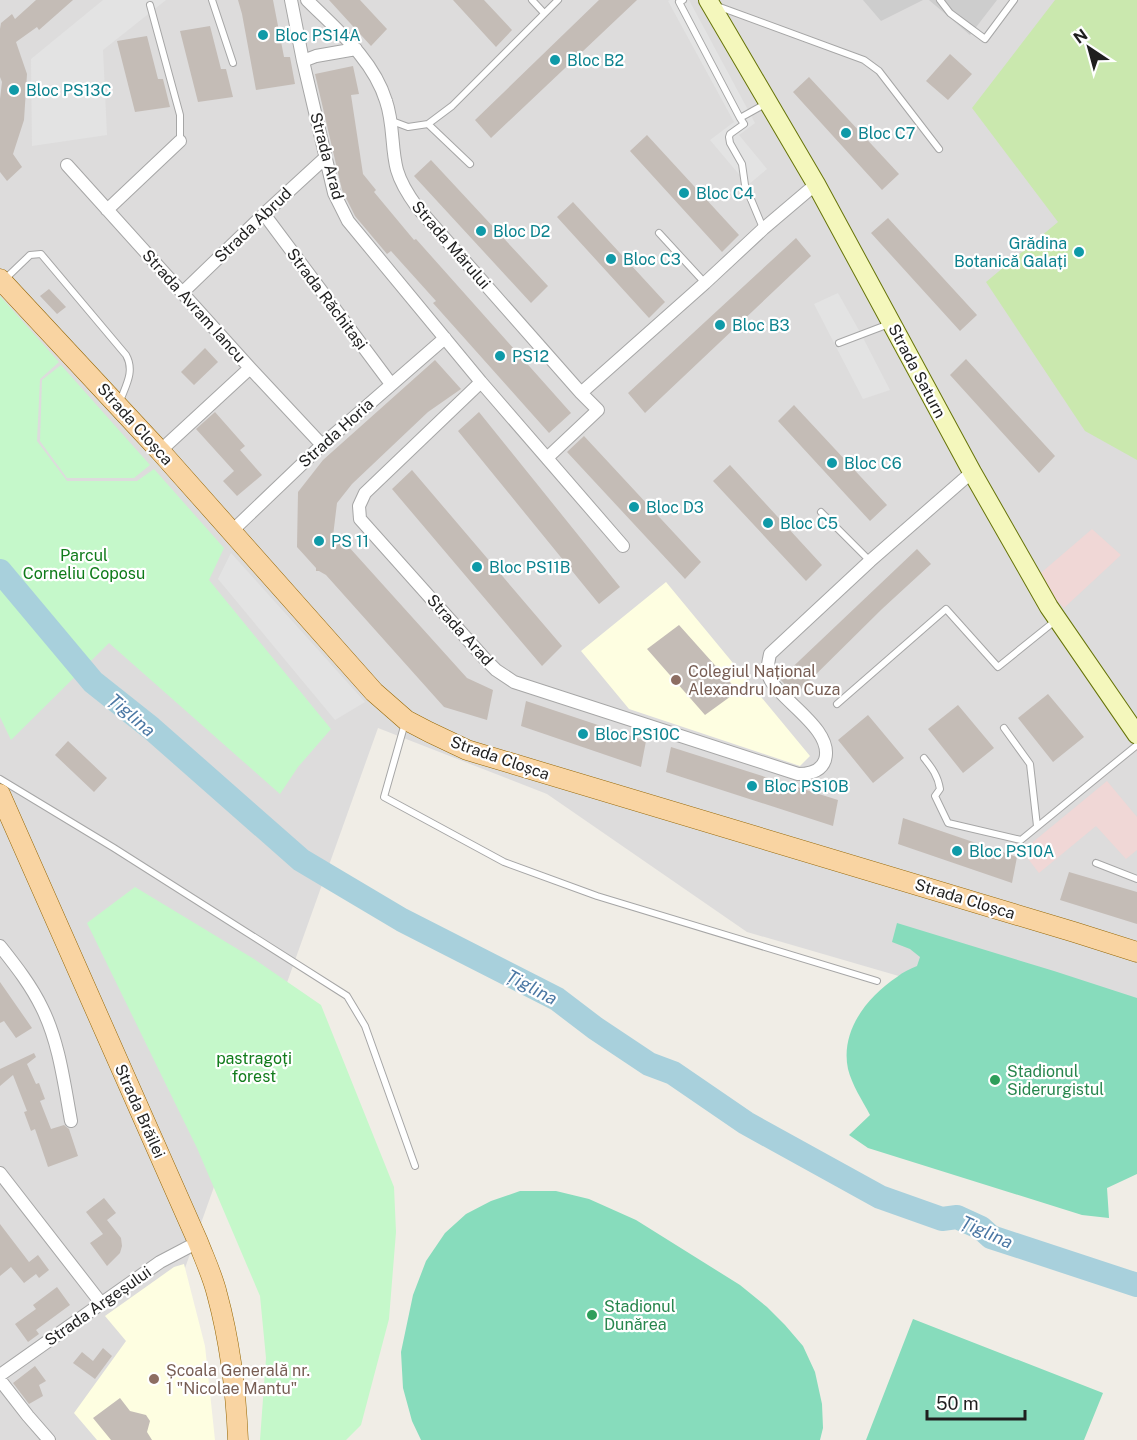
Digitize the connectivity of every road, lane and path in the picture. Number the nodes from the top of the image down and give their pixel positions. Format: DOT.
graph roads {
  1 [pos="212,0"];
  2 [pos="291,0"];
  3 [pos="307,0"];
  4 [pos="532,0"];
  5 [pos="558,0"];
  6 [pos="683,0"];
  7 [pos="940,0"];
  8 [pos="1014,0"];
  9 [pos="709,2"];
  10 [pos="150,5"];
  11 [pos="544,12"];
  12 [pos="356,49"];
  13 [pos="303,61"];
  14 [pos="233,63"];
  15 [pos="768,102"];
  16 [pos="740,118"];
  17 [pos="391,120"];
  18 [pos="428,124"];
  19 [pos="180,141"];
  20 [pos="939,149"];
  21 [pos="325,158"];
  22 [pos="470,164"];
  23 [pos="67,165"];
  24 [pos="816,184"];
  25 [pos="107,210"];
  26 [pos="264,214"];
  27 [pos="763,229"];
  28 [pos="659,233"];
  29 [pos="1,280"];
  30 [pos="705,283"];
  31 [pos="182,293"];
  32 [pos="892,323"];
  33 [pos="445,338"];
  34 [pos="838,343"];
  35 [pos="250,368"];
  36 [pos="481,382"];
  37 [pos="391,384"];
  38 [pos="581,393"];
  39 [pos="119,406"];
  40 [pos="322,445"];
  41 [pos="160,451"];
  42 [pos="547,458"];
  43 [pos="972,472"];
  44 [pos="820,512"];
  45 [pos="231,532"];
  46 [pos="623,546"];
  47 [pos="870,561"];
  48 [pos="1057,619"];
  49 [pos="837,704"];
  50 [pos="406,720"];
  51 [pos="1004,728"];
  52 [pos="1137,735"];
  53 [pos="1137,745"];
  54 [pos="924,758"];
  55 [pos="0,780"];
  56 [pos="0,794"];
  57 [pos="1037,826"];
  58 [pos="1096,863"];
  59 [pos="1137,879"];
  60 [pos="0,946"];
  61 [pos="1137,952"];
  62 [pos="877,981"];
  63 [pos="71,1121"];
  64 [pos="415,1166"];
  65 [pos="0,1173"];
  66 [pos="198,1242"];
  67 [pos="101,1303"];
  68 [pos="0,1378"];
  69 [pos="49,1440"];
  70 [pos="238,1440"];
  1 -- 14 [label="lane"];
  2 -- 13 [label="street, Strada Arad"];
  3 -- 12 [label="street, Strada Mărului"];
  4 -- 11 [label="lane"];
  5 -- 11 [label="lane"];
  6 -- 16 [label="lane"];
  7 -- 8 [label="lane"];
  9 -- 15 [label="street, Strada Saturn"];
  9 -- 20 [label="lane"];
  10 -- 19 [label="lane"];
  11 -- 18 [label="lane"];
  12 -- 13 [label="street"];
  12 -- 17 [label="street, Strada Mărului"];
  13 -- 21 [label="street, Strada Arad"];
  15 -- 16 [label="lane"];
  15 -- 24 [label="street, Strada Saturn"];
  16 -- 27 [label="lane"];
  17 -- 18 [label="lane"];
  17 -- 38 [label="street, Strada Mărului"];
  18 -- 22 [label="lane"];
  19 -- 25 [label="street"];
  21 -- 26 [label="street, Strada Abrud"];
  21 -- 33 [label="street, Strada Arad"];
  23 -- 25 [label="street, Strada Avram Iancu"];
  24 -- 27 [label="street"];
  24 -- 32 [label="street, Strada Saturn"];
  25 -- 31 [label="street, Strada Avram Iancu"];
  26 -- 31 [label="street, Strada Abrud"];
  26 -- 37 [label="street, Strada Răchitași"];
  27 -- 30 [label="street"];
  28 -- 30 [label="lane"];
  29 -- 39 [label="main road, Strada Cloșca"];
  29 -- 39 [label="lane"];
  30 -- 38 [label="street"];
  31 -- 35 [label="street, Strada Avram Iancu"];
  32 -- 34 [label="lane"];
  32 -- 43 [label="street, Strada Saturn"];
  33 -- 36 [label="street, Strada Arad"];
  33 -- 37 [label="street, Strada Horia"];
  35 -- 40 [label="street, Strada Avram Iancu"];
  35 -- 41 [label="street"];
  36 -- 42 [label="street, Strada Arad"];
  36 -- 47 [label="street, Strada Arad"];
  37 -- 40 [label="street, Strada Horia"];
  38 -- 42 [label="street, Strada Mărului"];
  39 -- 41 [label="main road, Strada Cloșca"];
  40 -- 45 [label="street, Strada Horia"];
  41 -- 45 [label="main road, Strada Cloșca"];
  42 -- 46 [label="street, Strada Arad"];
  43 -- 47 [label="street"];
  43 -- 48 [label="street, Strada Saturn"];
  44 -- 47 [label="lane"];
  45 -- 50 [label="main road, Strada Cloșca"];
  48 -- 49 [label="lane"];
  48 -- 52 [label="street, Strada Saturn"];
  50 -- 61 [label="main road, Strada Cloșca"];
  50 -- 62 [label="lane"];
  51 -- 57 [label="lane"];
  53 -- 57 [label="lane"];
  54 -- 57 [label="lane"];
  55 -- 64 [label="lane"];
  56 -- 66 [label="main road, Strada Brăilei"];
  58 -- 59 [label="lane"];
  60 -- 63 [label="street"];
  65 -- 67 [label="street"];
  66 -- 67 [label="street, Strada Argeșului"];
  66 -- 70 [label="main road, Strada Brăilei"];
  67 -- 68 [label="street, Strada Argeșului"];
  68 -- 69 [label="street"];
}
